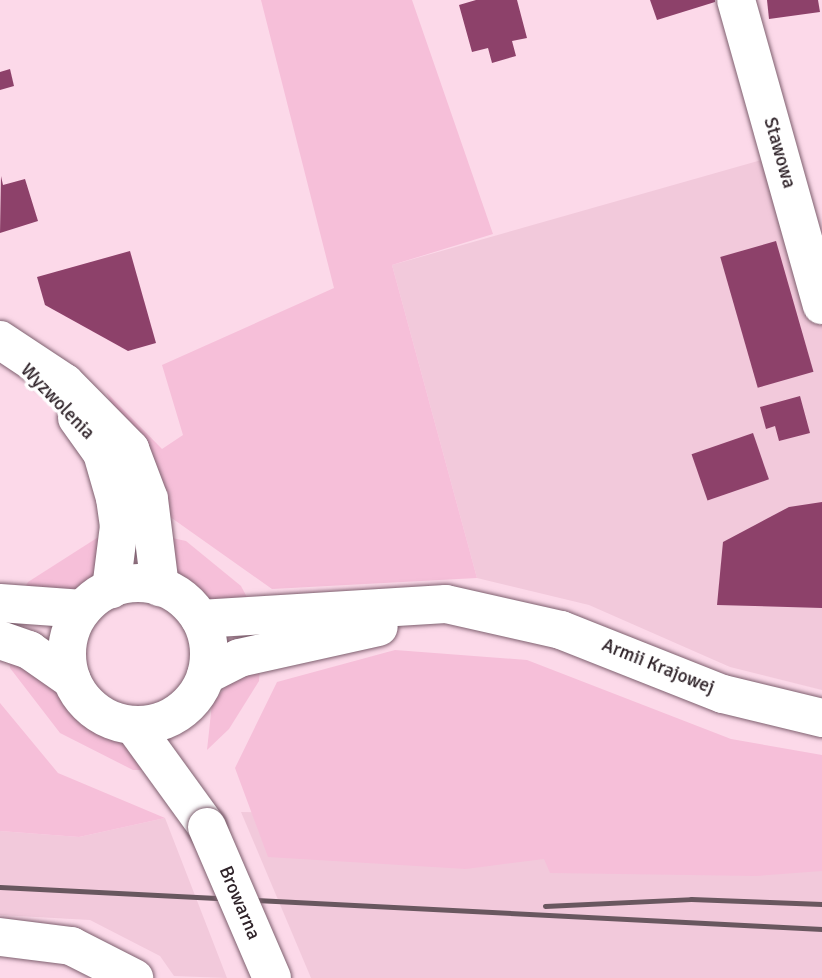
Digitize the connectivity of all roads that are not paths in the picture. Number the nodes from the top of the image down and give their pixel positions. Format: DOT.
graph roads {
  1 [pos="736,0"];
  2 [pos="822,305"];
  3 [pos="0,342"];
  4 [pos="160,587"];
  5 [pos="97,599"];
  6 [pos="0,603"];
  7 [pos="495,615"];
  8 [pos="200,619"];
  9 [pos="0,640"];
  10 [pos="206,676"];
  11 [pos="72,680"];
  12 [pos="178,714"];
  13 [pos="822,718"];
  14 [pos="134,726"];
  15 [pos="207,827"];
  16 [pos="0,937"];
  17 [pos="134,978"];
  18 [pos="272,978"];
  1 -- 2 [label="street, Stawowa"];
  3 -- 4 [label="street, Wyzwolenia"];
  3 -- 5 [label="street, Wyzwolenia"];
  4 -- 5 [label="street"];
  4 -- 8 [label="street"];
  5 -- 6 [label="street"];
  5 -- 11 [label="street"];
  7 -- 8 [label="street, Armii Krajowej"];
  7 -- 10 [label="street, Armii Krajowej"];
  7 -- 13 [label="street, Armii Krajowej"];
  8 -- 10 [label="street"];
  9 -- 11 [label="street"];
  10 -- 12 [label="street"];
  11 -- 14 [label="street"];
  12 -- 14 [label="street"];
  12 -- 15 [label="street, Browarna"];
  14 -- 15 [label="street, Browarna"];
  15 -- 18 [label="street, Browarna, bridge"];
  16 -- 17 [label="street"];
}
